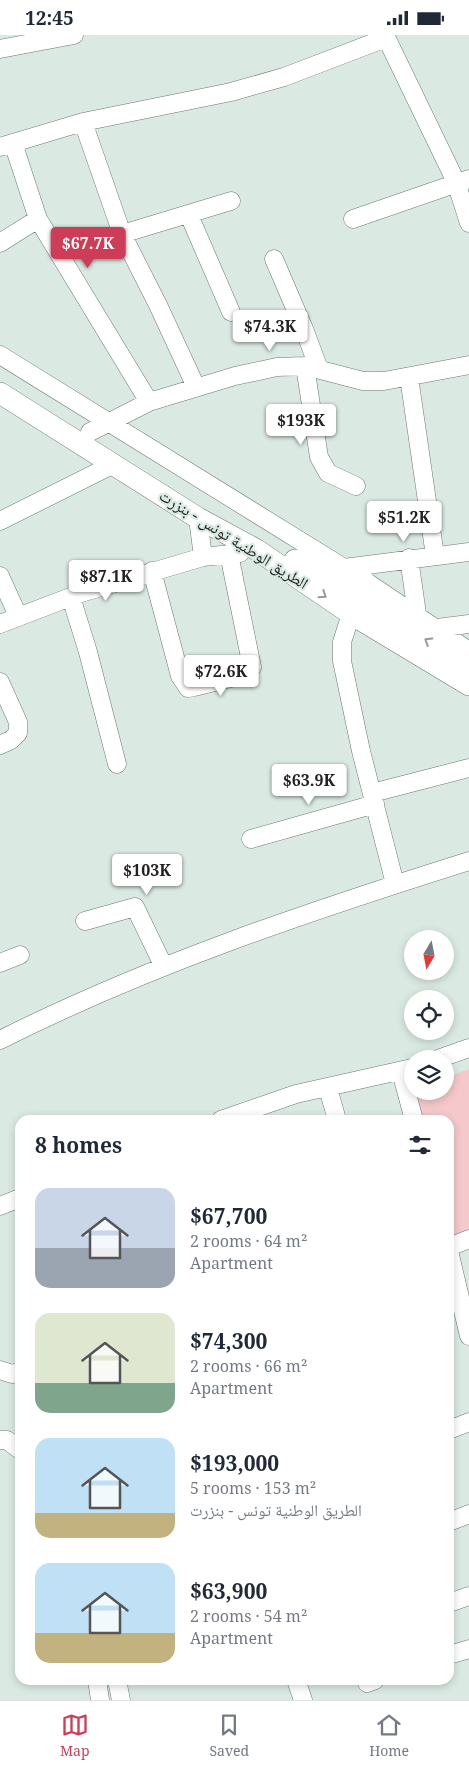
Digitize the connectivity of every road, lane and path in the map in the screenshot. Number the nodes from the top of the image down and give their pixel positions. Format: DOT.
graph roads {
  1 [pos="74,35"];
  2 [pos="385,37"];
  3 [pos="0,49"];
  4 [pos="83,122"];
  5 [pos="6,145"];
  6 [pos="463,180"];
  7 [pos="231,201"];
  8 [pos="189,215"];
  9 [pos="38,219"];
  10 [pos="353,219"];
  11 [pos="469,223"];
  12 [pos="122,234"];
  13 [pos="0,243"];
  14 [pos="274,259"];
  15 [pos="231,312"];
  16 [pos="0,355"];
  17 [pos="469,365"];
  18 [pos="312,368"];
  19 [pos="0,377"];
  20 [pos="409,377"];
  21 [pos="196,387"];
  22 [pos="0,393"];
  23 [pos="149,402"];
  24 [pos="110,421"];
  25 [pos="90,432"];
  26 [pos="114,463"];
  27 [pos="356,486"];
  28 [pos="165,488"];
  29 [pos="198,517"];
  30 [pos="0,521"];
  31 [pos="257,550"];
  32 [pos="469,551"];
  33 [pos="229,554"];
  34 [pos="435,556"];
  35 [pos="202,557"];
  36 [pos="409,558"];
  37 [pos="344,568"];
  38 [pos="152,571"];
  39 [pos="0,577"];
  40 [pos="71,597"];
  41 [pos="351,614"];
  42 [pos="417,614"];
  43 [pos="18,616"];
  44 [pos="0,624"];
  45 [pos="469,625"];
  46 [pos="437,628"];
  47 [pos="469,651"];
  48 [pos="469,669"];
  49 [pos="0,682"];
  50 [pos="469,685"];
  51 [pos="0,745"];
  52 [pos="117,764"];
  53 [pos="469,768"];
  54 [pos="374,798"];
  55 [pos="251,839"];
  56 [pos="469,861"];
  57 [pos="395,884"];
  58 [pos="85,921"];
  59 [pos="20,955"];
  60 [pos="0,963"];
  61 [pos="164,967"];
  62 [pos="0,1040"];
  63 [pos="469,1048"];
  64 [pos="454,1053"];
  65 [pos="404,1071"];
  66 [pos="328,1088"];
  67 [pos="411,1100"];
  68 [pos="240,1115"];
  69 [pos="336,1115"];
  70 [pos="413,1115"];
  71 [pos="15,1200"];
  72 [pos="0,1206"];
  73 [pos="469,1239"];
  74 [pos="454,1246"];
  75 [pos="454,1271"];
  76 [pos="468,1331"];
  77 [pos="0,1370"];
  78 [pos="15,1373"];
  79 [pos="469,1422"];
  80 [pos="454,1427"];
  81 [pos="0,1440"];
  82 [pos="15,1446"];
  83 [pos="469,1515"];
  84 [pos="454,1520"];
  85 [pos="468,1599"];
  86 [pos="454,1602"];
  87 [pos="469,1649"];
  88 [pos="454,1654"];
  89 [pos="98,1685"];
  90 [pos="118,1685"];
  91 [pos="298,1685"];
  92 [pos="100,1700"];
  93 [pos="121,1700"];
  94 [pos="303,1700"];
  1 -- 3 [label="street"];
  2 -- 4 [label="street"];
  2 -- 6 [label="street"];
  4 -- 5 [label="street"];
  4 -- 12 [label="street"];
  5 -- 9 [label="street"];
  6 -- 10 [label="street"];
  6 -- 11 [label="street"];
  7 -- 8 [label="street"];
  8 -- 12 [label="street"];
  8 -- 15 [label="street"];
  9 -- 13 [label="street"];
  9 -- 23 [label="street"];
  12 -- 21 [label="street"];
  14 -- 18 [label="street"];
  16 -- 24 [label="street"];
  17 -- 20 [label="street"];
  18 -- 20 [label="street"];
  18 -- 21 [label="street"];
  18 -- 27 [label="street"];
  19 -- 25 [label="main road, الطريق الوطنية تونس - بنزرت"];
  20 -- 34 [label="street"];
  21 -- 23 [label="street"];
  22 -- 26 [label="main road, الطريق الوطنية تونس - بنزرت"];
  23 -- 24 [label="street"];
  24 -- 25 [label="street"];
  24 -- 37 [label="street"];
  25 -- 28 [label="main road, الطريق الوطنية تونس - بنزرت"];
  26 -- 28 [label="main road, الطريق الوطنية تونس - بنزرت"];
  26 -- 30 [label="street"];
  28 -- 29 [label="main road, الطريق الوطنية تونس - بنزرت"];
  48 -- 28 [label="main road, الطريق الوطنية تونس - بنزرت, one-way"];
  29 -- 31 [label="main road, الطريق الوطنية تونس - بنزرت"];
  29 -- 35 [label="street"];
  31 -- 33 [label="street"];
  31 -- 41 [label="main road, الطريق الوطنية تونس - بنزرت, one-way"];
  32 -- 34 [label="street"];
  33 -- 35 [label="street"];
  33 -- 38 [label="street"];
  34 -- 36 [label="street"];
  35 -- 38 [label="street"];
  36 -- 37 [label="street"];
  36 -- 42 [label="street"];
  37 -- 42 [label="street"];
  38 -- 40 [label="street"];
  39 -- 43 [label="street"];
  40 -- 43 [label="street"];
  40 -- 52 [label="street"];
  41 -- 50 [label="main road, الطريق الوطنية تونس - بنزرت"];
  41 -- 54 [label="street"];
  42 -- 46 [label="street"];
  43 -- 44 [label="street"];
  45 -- 46 [label="street"];
  46 -- 47 [label="street"];
  49 -- 51 [label="street"];
  53 -- 54 [label="street"];
  54 -- 55 [label="street"];
  54 -- 57 [label="street"];
  56 -- 57 [label="street"];
  57 -- 61 [label="street"];
  58 -- 61 [label="street"];
  59 -- 60 [label="street"];
  61 -- 62 [label="street"];
  63 -- 64 [label="street"];
  65 -- 66 [label="street"];
  66 -- 68 [label="street"];
  66 -- 69 [label="street"];
  67 -- 70 [label="street"];
  71 -- 72 [label="street"];
  73 -- 74 [label="street"];
  75 -- 76 [label="street"];
  77 -- 78 [label="street"];
  79 -- 80 [label="street"];
  81 -- 82 [label="street"];
  83 -- 84 [label="street"];
  85 -- 86 [label="street"];
  87 -- 88 [label="street"];
  89 -- 92 [label="street"];
  90 -- 93 [label="street"];
  91 -- 94 [label="street"];
}
